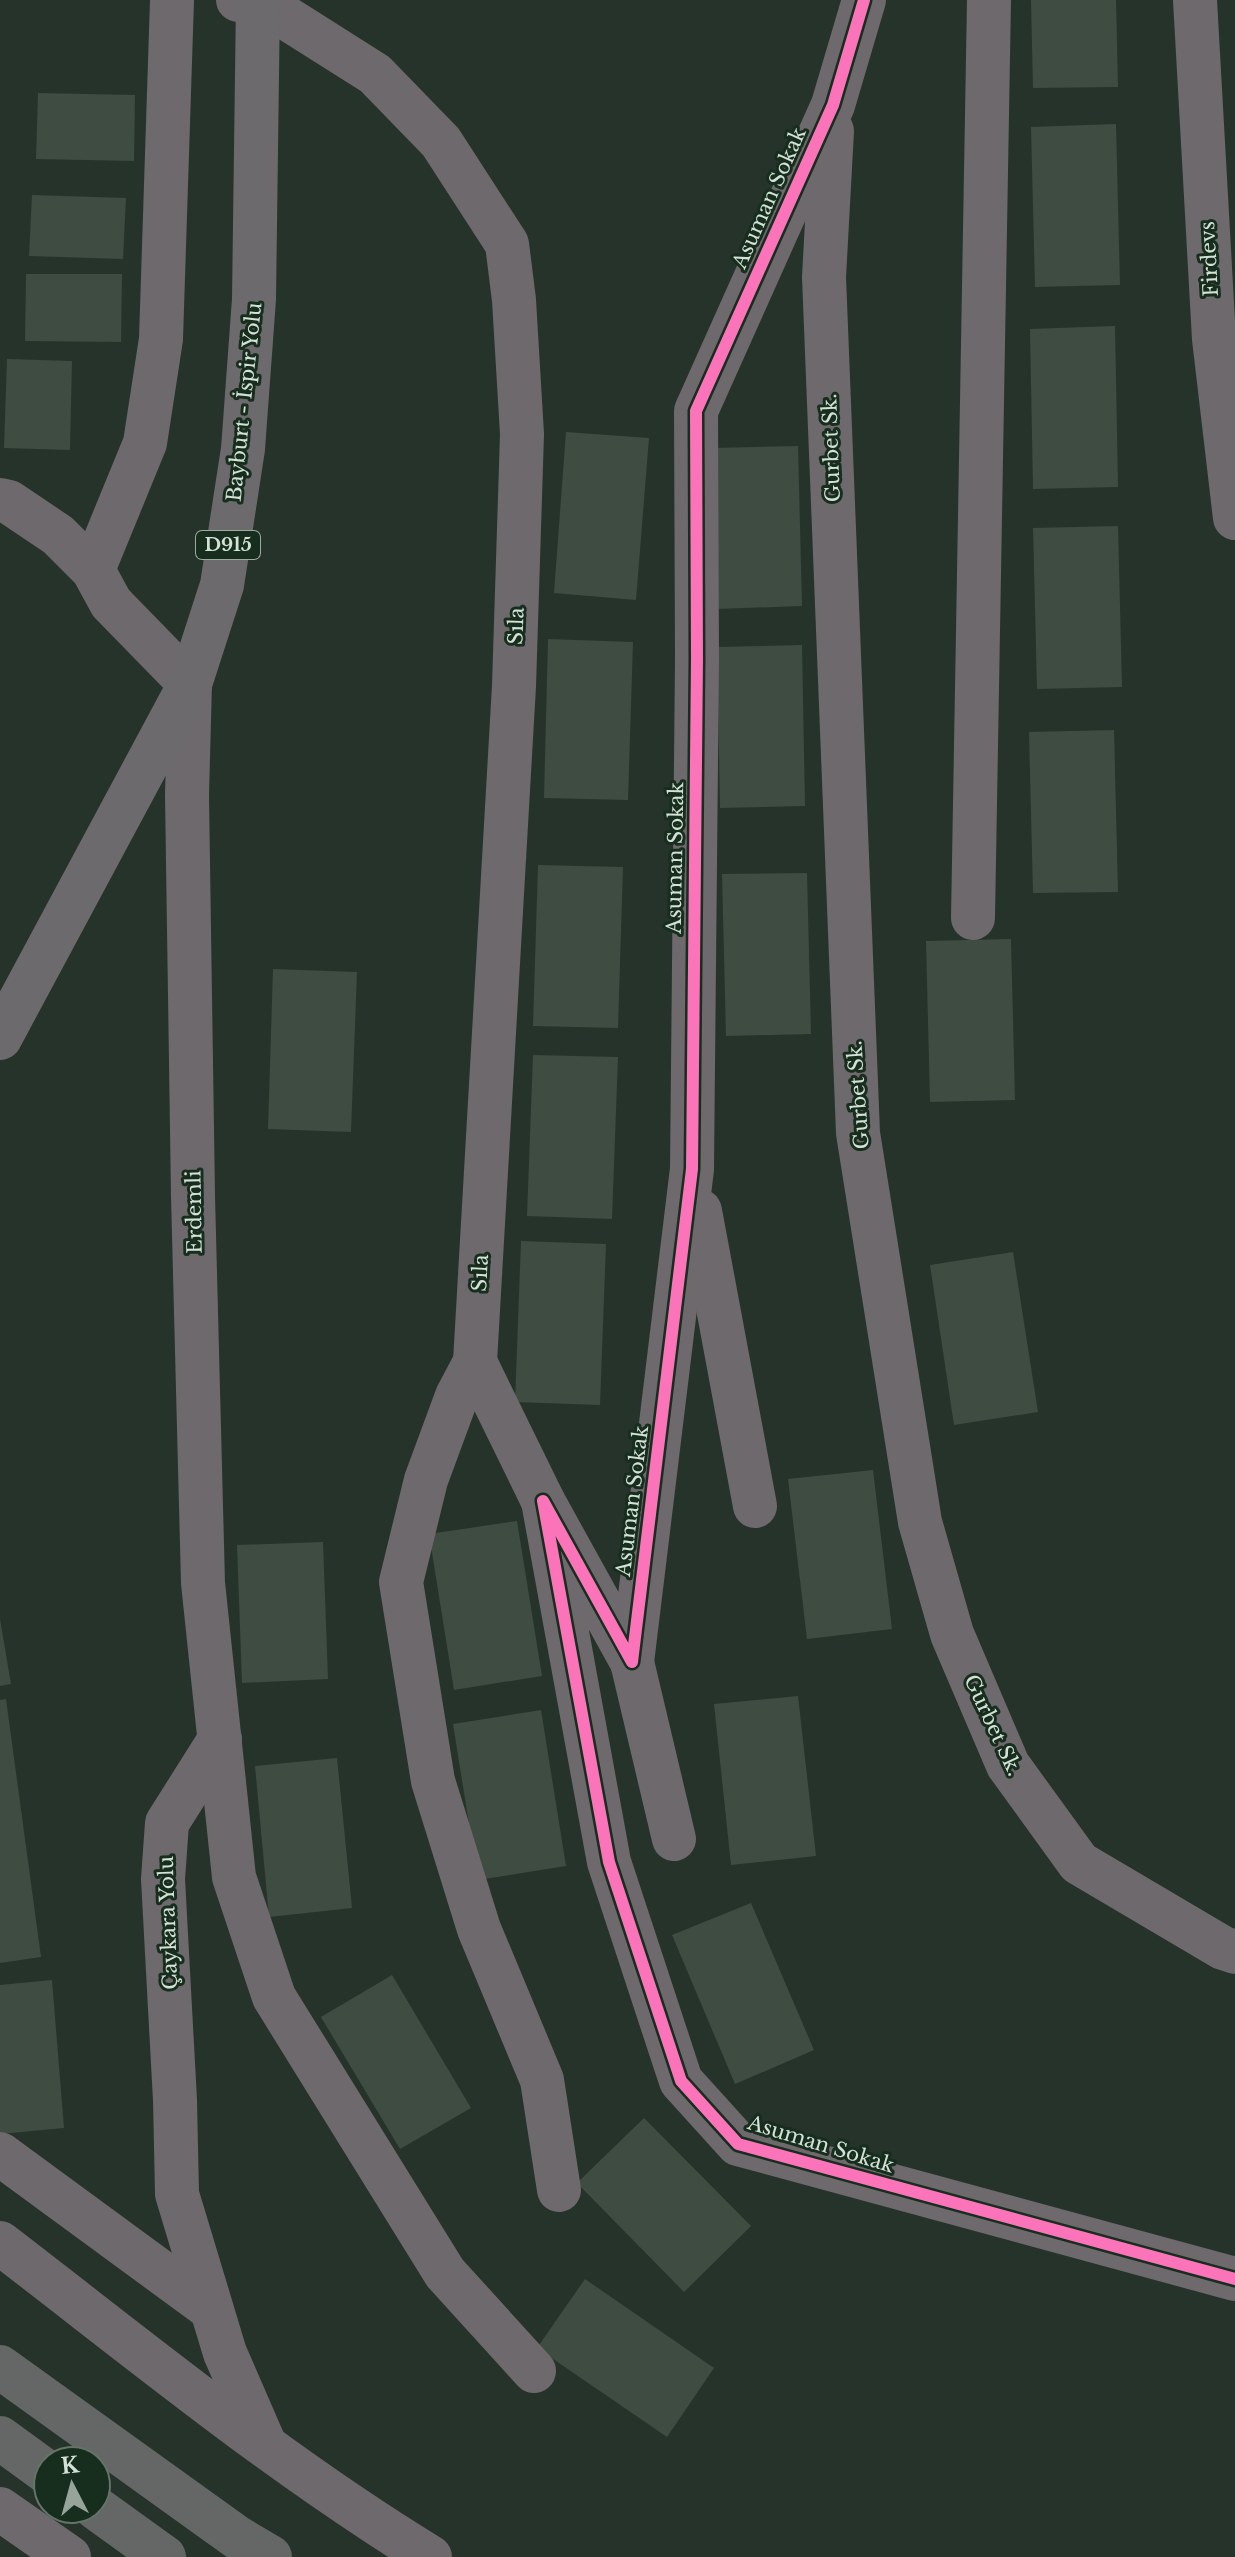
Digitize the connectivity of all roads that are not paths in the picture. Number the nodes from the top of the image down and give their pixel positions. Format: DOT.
graph roads {
  1 [pos="172,0"];
  2 [pos="238,0"];
  3 [pos="258,0"];
  4 [pos="864,0"];
  5 [pos="989,0"];
  6 [pos="1195,0"];
  7 [pos="833,105"];
  8 [pos="0,500"];
  9 [pos="1235,518"];
  10 [pos="93,570"];
  11 [pos="190,684"];
  12 [pos="973,918"];
  13 [pos="0,1038"];
  14 [pos="692,1169"];
  15 [pos="475,1362"];
  16 [pos="543,1501"];
  17 [pos="755,1506"];
  18 [pos="632,1662"];
  19 [pos="220,1739"];
  20 [pos="674,1839"];
  21 [pos="1235,1952"];
  22 [pos="0,2154"];
  23 [pos="559,2190"];
  24 [pos="0,2243"];
  25 [pos="1235,2279"];
  26 [pos="210,2308"];
  27 [pos="0,2367"];
  28 [pos="534,2371"];
  29 [pos="0,2438"];
  30 [pos="265,2445"];
  31 [pos="32,2461"];
  32 [pos="0,2509"];
  33 [pos="112,2520"];
  34 [pos="69,2557"];
  35 [pos="164,2557"];
  36 [pos="270,2557"];
  37 [pos="430,2557"];
  1 -- 10 [label="street"];
  2 -- 3 [label="street"];
  3 -- 11 [label="main road, Bayburt - İspir Yolu / D915"];
  3 -- 15 [label="street, Sıla"];
  4 -- 7 [label="street, Asuman Sokak"];
  5 -- 12 [label="street"];
  6 -- 9 [label="street, Firdevs"];
  7 -- 14 [label="street, Asuman Sokak"];
  7 -- 21 [label="street, Gurbet Sk."];
  8 -- 10 [label="street"];
  10 -- 11 [label="street"];
  11 -- 13 [label="main road, Bayburt - İspir Yolu / D915"];
  11 -- 19 [label="street, Erdemli"];
  14 -- 17 [label="street"];
  14 -- 18 [label="street, Asuman Sokak"];
  15 -- 16 [label="street"];
  15 -- 23 [label="street"];
  16 -- 18 [label="street, Asuman Sokak"];
  16 -- 25 [label="street, Asuman Sokak"];
  18 -- 20 [label="street"];
  19 -- 26 [label="street, Çaykara Yolu"];
  19 -- 28 [label="street"];
  22 -- 26 [label="street"];
  24 -- 30 [label="street"];
  26 -- 30 [label="street, Çaykara Yolu"];
  27 -- 36 [label="highway"];
  29 -- 31 [label="highway"];
  30 -- 37 [label="street"];
  32 -- 34 [label="street"];
  33 -- 35 [label="highway"];
}
